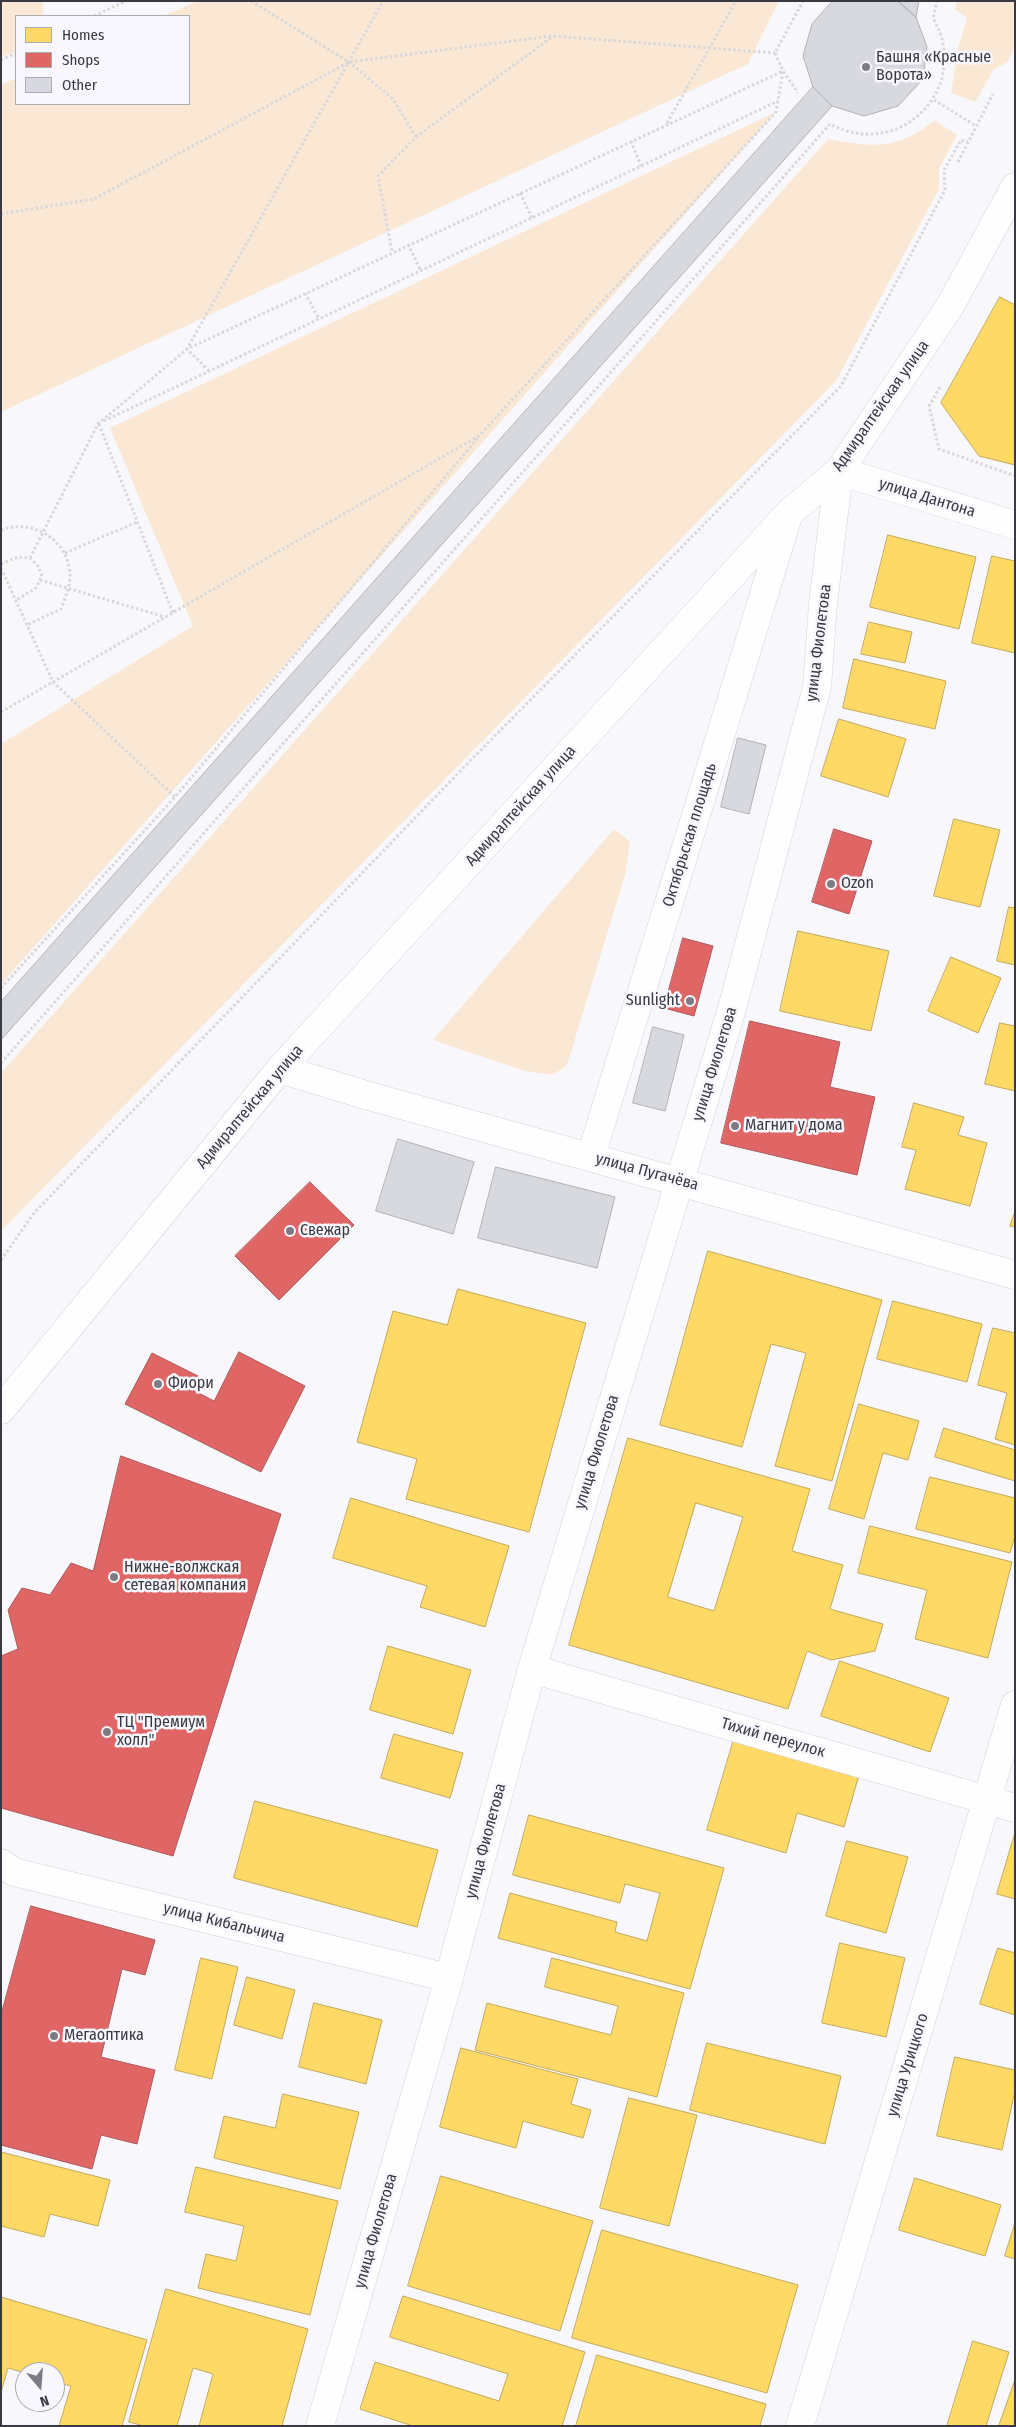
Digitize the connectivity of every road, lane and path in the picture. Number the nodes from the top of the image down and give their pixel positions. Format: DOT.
graph roads {
  1 [pos="126,1"];
  2 [pos="251,1"];
  3 [pos="383,1"];
  4 [pos="736,1"];
  5 [pos="803,1"];
  6 [pos="937,1"];
  7 [pos="96,15"];
  8 [pos="552,36"];
  9 [pos="709,48"];
  10 [pos="15,53"];
  11 [pos="775,53"];
  12 [pos="1,60"];
  13 [pos="349,62"];
  14 [pos="782,71"];
  15 [pos="798,93"];
  16 [pos="993,94"];
  17 [pos="934,100"];
  18 [pos="778,101"];
  19 [pos="666,124"];
  20 [pos="976,126"];
  21 [pos="416,137"];
  22 [pos="631,141"];
  23 [pos="968,142"];
  24 [pos="958,162"];
  25 [pos="641,166"];
  26 [pos="1015,187"];
  27 [pos="520,193"];
  28 [pos="1,214"];
  29 [pos="532,218"];
  30 [pos="408,244"];
  31 [pos="392,252"];
  32 [pos="421,271"];
  33 [pos="305,293"];
  34 [pos="319,318"];
  35 [pos="187,349"];
  36 [pos="209,371"];
  37 [pos="943,380"];
  38 [pos="98,424"];
  39 [pos="480,435"];
  40 [pos="839,471"];
  41 [pos="1015,476"];
  42 [pos="789,513"];
  43 [pos="137,522"];
  44 [pos="1015,525"];
  45 [pos="1,530"];
  46 [pos="43,533"];
  47 [pos="66,553"];
  48 [pos="30,558"];
  49 [pos="1,566"];
  50 [pos="40,580"];
  51 [pos="68,588"];
  52 [pos="16,600"];
  53 [pos="173,613"];
  54 [pos="165,617"];
  55 [pos="27,625"];
  56 [pos="53,682"];
  57 [pos="1,712"];
  58 [pos="175,797"];
  59 [pos="1,988"];
  60 [pos="1,1063"];
  61 [pos="280,1069"];
  62 [pos="591,1156"];
  63 [pos="679,1181"];
  64 [pos="1,1260"];
  65 [pos="1015,1274"];
  66 [pos="1,1410"];
  67 [pos="532,1669"];
  68 [pos="1015,1705"];
  69 [pos="987,1800"];
  70 [pos="1015,1808"];
  71 [pos="1,1863"];
  72 [pos="449,1978"];
  73 [pos="320,2426"];
  74 [pos="800,2426"];
  1 -- 7 [label="path"];
  2 -- 13 [label="path"];
  3 -- 13 [label="path"];
  4 -- 9 [label="path"];
  5 -- 11 [label="path"];
  6 -- 17 [label="path"];
  8 -- 9 [label="path"];
  8 -- 13 [label="path"];
  8 -- 21 [label="path"];
  9 -- 11 [label="path"];
  9 -- 19 [label="path"];
  10 -- 12 [label="path"];
  11 -- 14 [label="path"];
  13 -- 21 [label="path"];
  13 -- 28 [label="path"];
  13 -- 35 [label="path"];
  14 -- 15 [label="path"];
  14 -- 18 [label="path"];
  14 -- 19 [label="path"];
  16 -- 20 [label="path"];
  17 -- 20 [label="path"];
  17 -- 60 [label="path"];
  18 -- 25 [label="path"];
  18 -- 39 [label="path"];
  19 -- 22 [label="path"];
  20 -- 23 [label="path"];
  21 -- 31 [label="path"];
  22 -- 25 [label="path"];
  22 -- 27 [label="path"];
  23 -- 24 [label="path"];
  23 -- 64 [label="path"];
  25 -- 29 [label="path"];
  26 -- 40 [label="street, Адмиралтейская улица"];
  27 -- 29 [label="path"];
  27 -- 30 [label="path"];
  29 -- 32 [label="path"];
  30 -- 31 [label="path"];
  30 -- 32 [label="path"];
  31 -- 33 [label="path"];
  32 -- 34 [label="path"];
  33 -- 34 [label="path"];
  33 -- 35 [label="path"];
  34 -- 36 [label="path"];
  35 -- 36 [label="path"];
  35 -- 38 [label="path"];
  36 -- 38 [label="path"];
  37 -- 41 [label="path"];
  38 -- 43 [label="path"];
  38 -- 46 [label="path"];
  39 -- 53 [label="path"];
  39 -- 58 [label="path"];
  40 -- 42 [label="street, Адмиралтейская улица"];
  40 -- 44 [label="street, улица Дантона"];
  40 -- 63 [label="street, улица Фиолетова"];
  42 -- 61 [label="street, Адмиралтейская улица"];
  42 -- 62 [label="street, Октябрьская площадь"];
  43 -- 47 [label="path"];
  43 -- 53 [label="path"];
  45 -- 46 [label="path"];
  46 -- 47 [label="path"];
  46 -- 48 [label="path"];
  47 -- 51 [label="path"];
  48 -- 49 [label="path"];
  48 -- 50 [label="path"];
  49 -- 52 [label="path"];
  50 -- 51 [label="path"];
  50 -- 52 [label="path"];
  51 -- 54 [label="path"];
  51 -- 55 [label="path"];
  52 -- 55 [label="path"];
  53 -- 54 [label="path"];
  54 -- 56 [label="path"];
  55 -- 56 [label="path"];
  56 -- 57 [label="path"];
  56 -- 58 [label="path"];
  58 -- 59 [label="path"];
  61 -- 62 [label="street, улица Пугачёва"];
  61 -- 66 [label="street, Адмиралтейская улица"];
  62 -- 63 [label="street, улица Пугачёва"];
  63 -- 65 [label="street, улица Пугачёва"];
  63 -- 67 [label="street, улица Фиолетова"];
  67 -- 69 [label="street, Тихий переулок"];
  67 -- 72 [label="street, улица Фиолетова"];
  68 -- 69 [label="street, улица Урицкого"];
  69 -- 70 [label="street, Тихий переулок"];
  69 -- 74 [label="street, улица Урицкого"];
  71 -- 72 [label="street, улица Кибальчича"];
  72 -- 73 [label="street, улица Фиолетова"];
}
